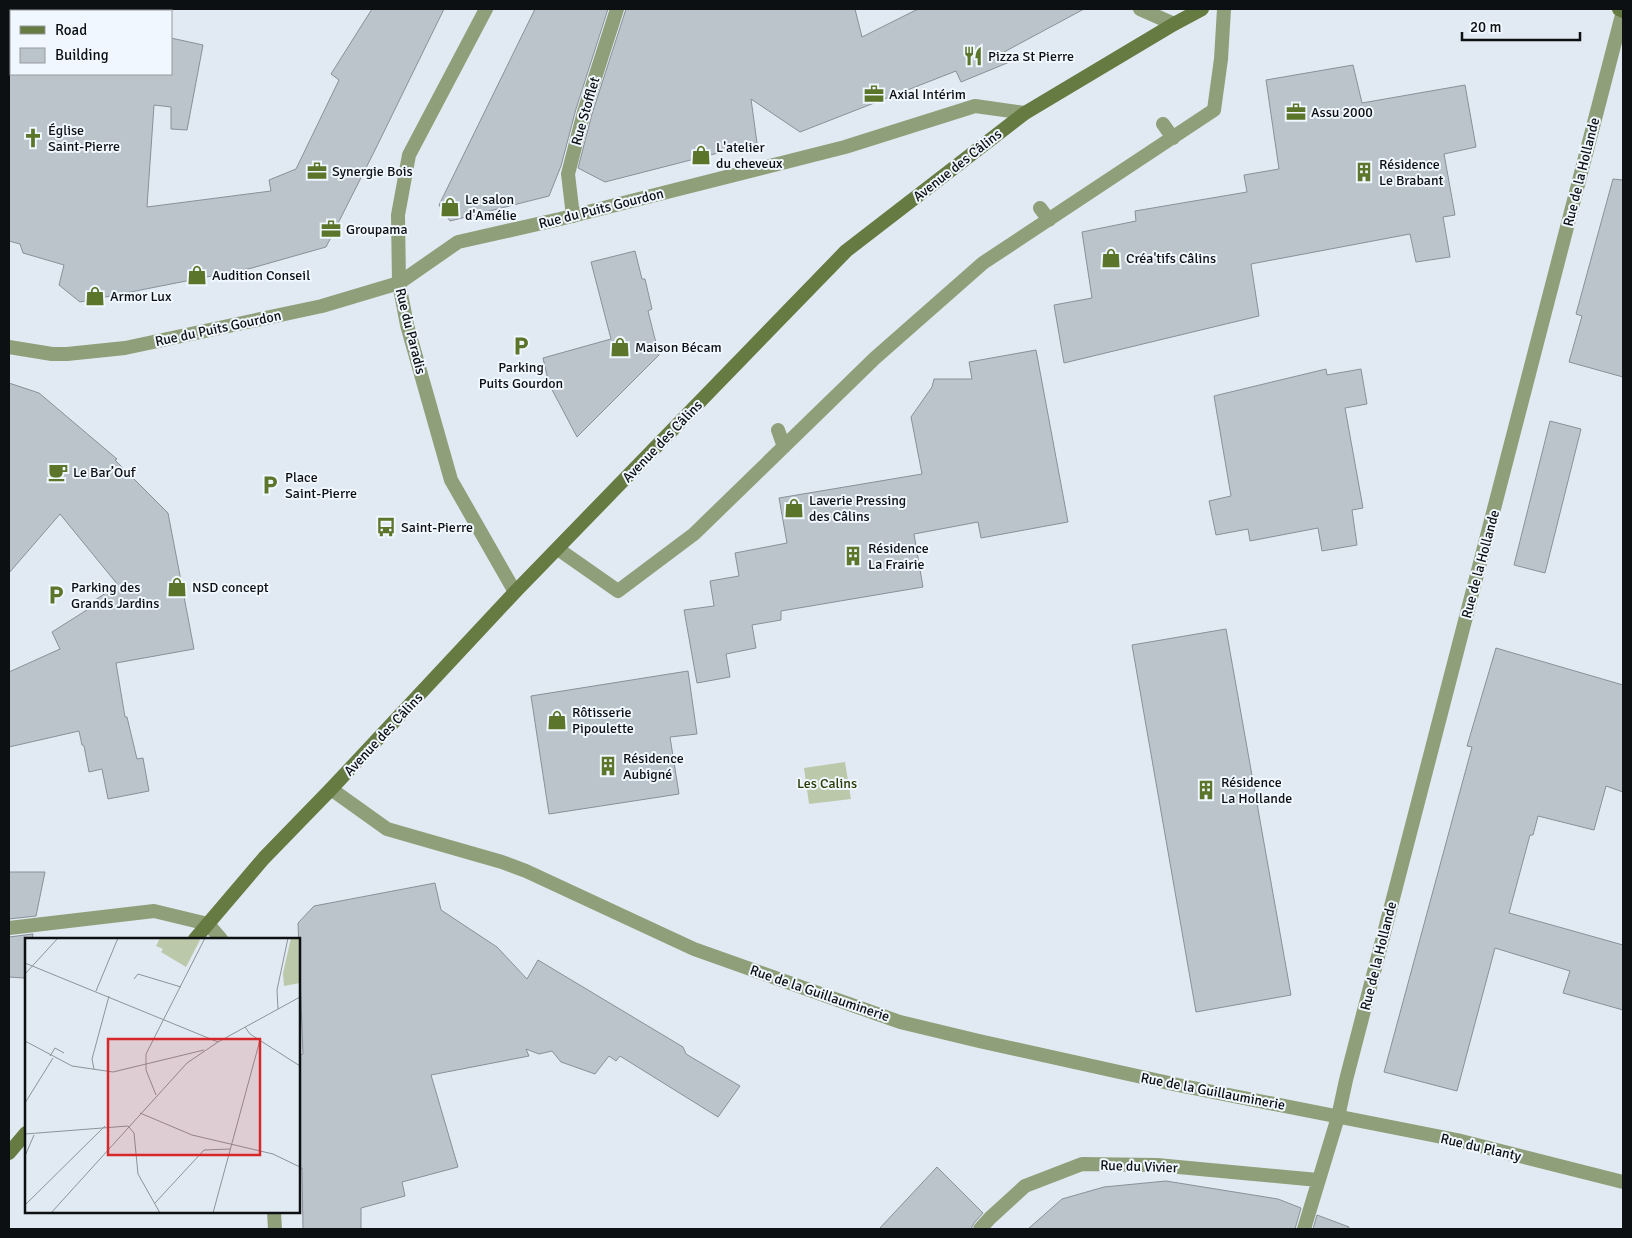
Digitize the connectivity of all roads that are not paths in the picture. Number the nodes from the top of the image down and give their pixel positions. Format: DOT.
graph roads {
  1 [pos="486,9"];
  2 [pos="617,9"];
  3 [pos="1140,9"];
  4 [pos="1202,9"];
  5 [pos="1224,9"];
  6 [pos="1619,9"];
  7 [pos="1623,11"];
  8 [pos="1174,24"];
  9 [pos="1025,113"];
  10 [pos="1163,124"];
  11 [pos="1173,138"];
  12 [pos="1040,208"];
  13 [pos="573,216"];
  14 [pos="1049,220"];
  15 [pos="399,283"];
  16 [pos="9,347"];
  17 [pos="778,430"];
  18 [pos="784,447"];
  19 [pos="558,549"];
  20 [pos="515,592"];
  21 [pos="331,789"];
  22 [pos="208,924"];
  23 [pos="9,928"];
  24 [pos="196,938"];
  25 [pos="220,938"];
  26 [pos="1338,1117"];
  27 [pos="25,1134"];
  28 [pos="9,1153"];
  29 [pos="1318,1180"];
  30 [pos="1623,1182"];
  31 [pos="274,1213"];
  32 [pos="275,1229"];
  33 [pos="980,1229"];
  34 [pos="1304,1229"];
  1 -- 15 [label="street, Rue du Paradis"];
  2 -- 13 [label="street, Rue Stofflet"];
  3 -- 8 [label="street"];
  4 -- 8 [label="main road, Avenue des Câlins"];
  5 -- 11 [label="street"];
  6 -- 7 [label="main road"];
  7 -- 26 [label="street, Rue de la Hollande"];
  8 -- 9 [label="main road, Avenue des Câlins"];
  9 -- 13 [label="street, Rue du Puits Gourdon"];
  9 -- 19 [label="main road, Avenue des Câlins"];
  10 -- 11 [label="street"];
  11 -- 14 [label="street"];
  12 -- 14 [label="street"];
  13 -- 15 [label="street, Rue du Puits Gourdon"];
  14 -- 18 [label="street"];
  15 -- 16 [label="street, Rue du Puits Gourdon"];
  15 -- 20 [label="street, Rue du Paradis"];
  17 -- 18 [label="street"];
  18 -- 19 [label="street"];
  19 -- 20 [label="main road, Avenue des Câlins"];
  20 -- 21 [label="main road, Avenue des Câlins"];
  21 -- 22 [label="main road, Avenue des Câlins"];
  21 -- 26 [label="street, Rue de la Guillauminerie"];
  22 -- 23 [label="street"];
  22 -- 24 [label="main road, Avenue des Câlins"];
  22 -- 25 [label="street"];
  26 -- 29 [label="street, Rue de la Hollande"];
  26 -- 30 [label="street, Rue du Planty"];
  27 -- 28 [label="main road"];
  29 -- 33 [label="street, Rue du Vivier"];
  29 -- 34 [label="street, Rue de la Hollande"];
  31 -- 32 [label="street"];
}
